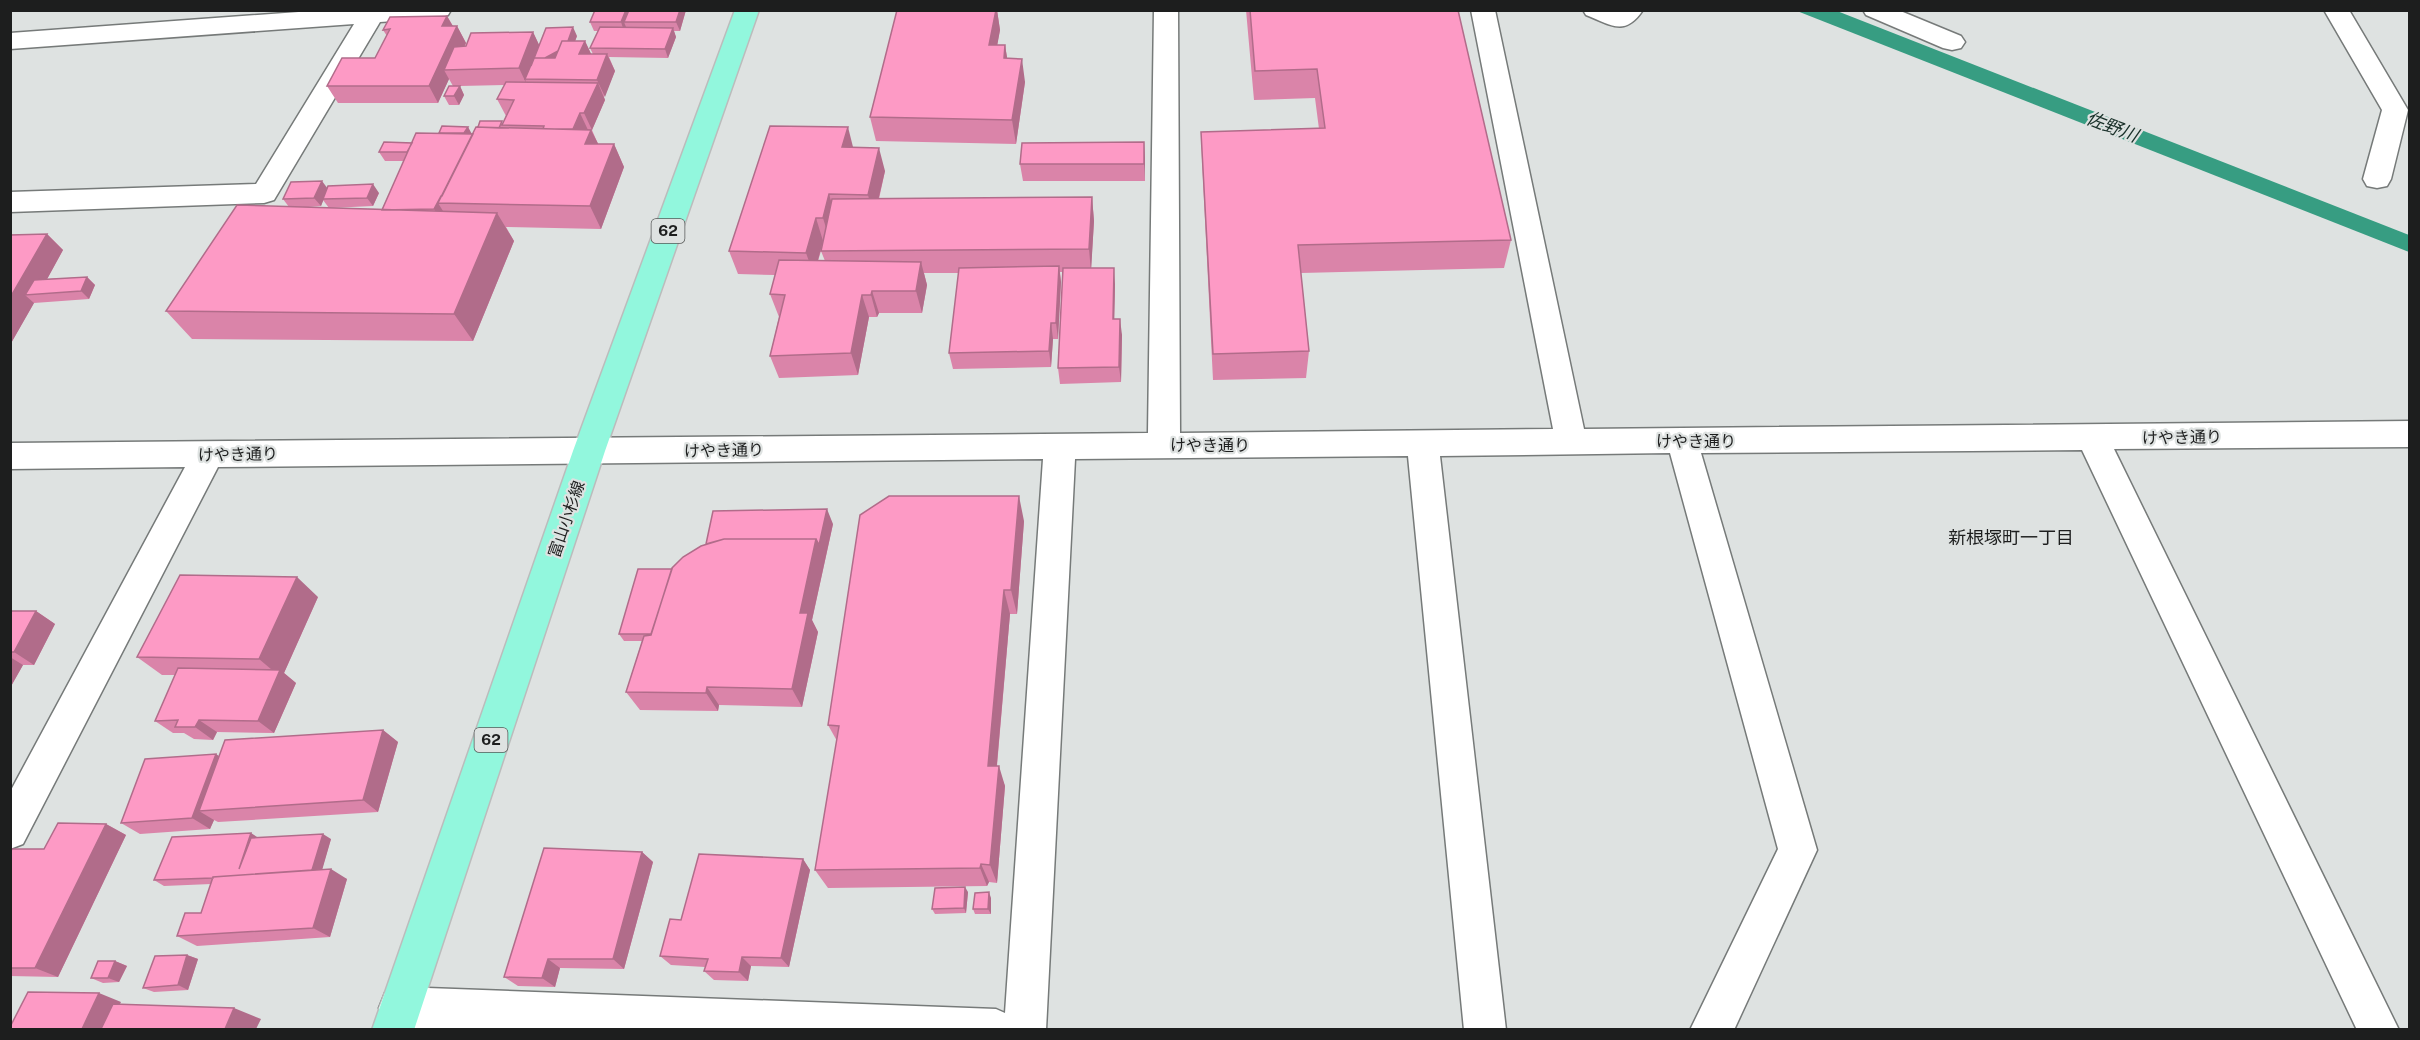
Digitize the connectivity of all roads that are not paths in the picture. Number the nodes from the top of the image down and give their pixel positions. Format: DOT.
graph roads {
  1 [pos="439,10"];
  2 [pos="747,10"];
  3 [pos="1166,10"];
  4 [pos="1483,10"];
  5 [pos="1595,10"];
  6 [pos="1631,10"];
  7 [pos="1875,10"];
  8 [pos="2336,10"];
  9 [pos="374,13"];
  10 [pos="10,41"];
  11 [pos="1952,42"];
  12 [pos="2377,179"];
  13 [pos="10,202"];
  14 [pos="2409,435"];
  15 [pos="2092,437"];
  16 [pos="1682,441"];
  17 [pos="1571,442"];
  18 [pos="1423,444"];
  19 [pos="1164,446"];
  20 [pos="1060,447"];
  21 [pos="589,451"];
  22 [pos="208,455"];
  23 [pos="10,456"];
  24 [pos="10,831"];
  25 [pos="397,1019"];
  26 [pos="996,1029"];
  27 [pos="1025,1029"];
  28 [pos="1485,1029"];
  29 [pos="1714,1029"];
  30 [pos="2379,1029"];
  1 -- 9 [label="street"];
  2 -- 21 [label="main road, 富山小杉線 / 62"];
  3 -- 19 [label="street"];
  4 -- 17 [label="street"];
  5 -- 6 [label="street"];
  7 -- 11 [label="street"];
  8 -- 12 [label="street"];
  9 -- 10 [label="street"];
  9 -- 13 [label="street"];
  14 -- 15 [label="street, けやき通り"];
  15 -- 16 [label="street, けやき通り"];
  15 -- 30 [label="street"];
  16 -- 17 [label="street, けやき通り"];
  16 -- 29 [label="street"];
  17 -- 18 [label="street, けやき通り"];
  18 -- 19 [label="street, けやき通り"];
  18 -- 28 [label="street"];
  19 -- 20 [label="street, けやき通り"];
  20 -- 21 [label="street, けやき通り"];
  20 -- 27 [label="street"];
  21 -- 22 [label="street, けやき通り"];
  21 -- 25 [label="main road, 富山小杉線 / 62"];
  22 -- 23 [label="street, けやき通り"];
  22 -- 24 [label="street"];
  25 -- 26 [label="street"];
}
